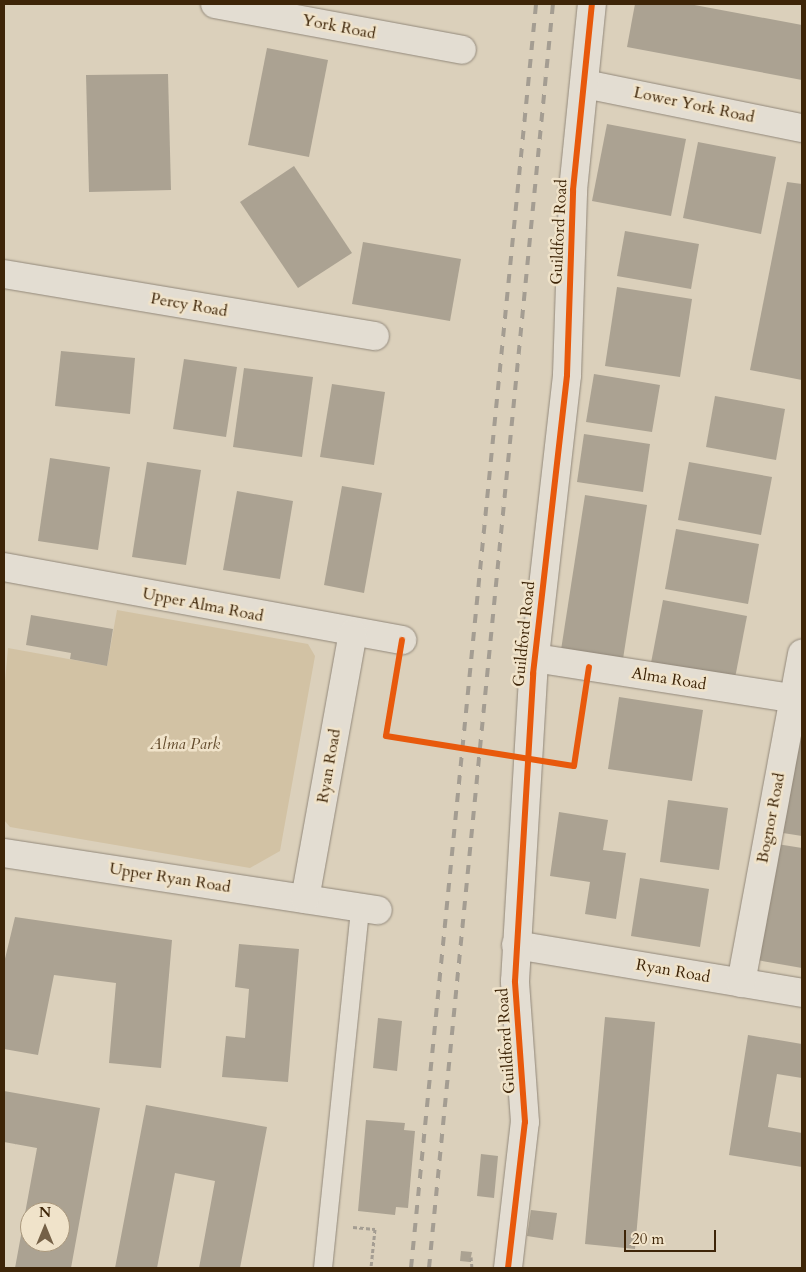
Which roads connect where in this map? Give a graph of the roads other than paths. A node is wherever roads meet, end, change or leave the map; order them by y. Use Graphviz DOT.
graph roads {
  1 [pos="215,4"];
  2 [pos="592,4"];
  3 [pos="462,50"];
  4 [pos="585,84"];
  5 [pos="802,128"];
  6 [pos="4,274"];
  7 [pos="375,336"];
  8 [pos="4,568"];
  9 [pos="353,633"];
  10 [pos="402,640"];
  11 [pos="802,654"];
  12 [pos="535,658"];
  13 [pos="798,700"];
  14 [pos="4,853"];
  15 [pos="305,899"];
  16 [pos="358,907"];
  17 [pos="516,945"];
  18 [pos="740,983"];
  19 [pos="802,993"];
  20 [pos="323,1268"];
  21 [pos="508,1268"];
  1 -- 3 [label="street, York Road"];
  2 -- 4 [label="street, Guildford Road"];
  4 -- 5 [label="street, Lower York Road"];
  4 -- 12 [label="street, Guildford Road"];
  6 -- 7 [label="street, Percy Road"];
  8 -- 9 [label="street, Upper Alma Road"];
  9 -- 10 [label="street, Upper Alma Road"];
  9 -- 15 [label="street, Ryan Road"];
  11 -- 13 [label="street, Bognor Road"];
  12 -- 13 [label="street, Alma Road"];
  12 -- 17 [label="street, Guildford Road"];
  13 -- 18 [label="street, Bognor Road"];
  14 -- 15 [label="street, Upper Ryan Road"];
  15 -- 16 [label="street, Upper Ryan Road"];
  16 -- 20 [label="lane"];
  17 -- 18 [label="street, Ryan Road"];
  17 -- 21 [label="street, Guildford Road"];
  18 -- 19 [label="street, Ryan Road"];
}
